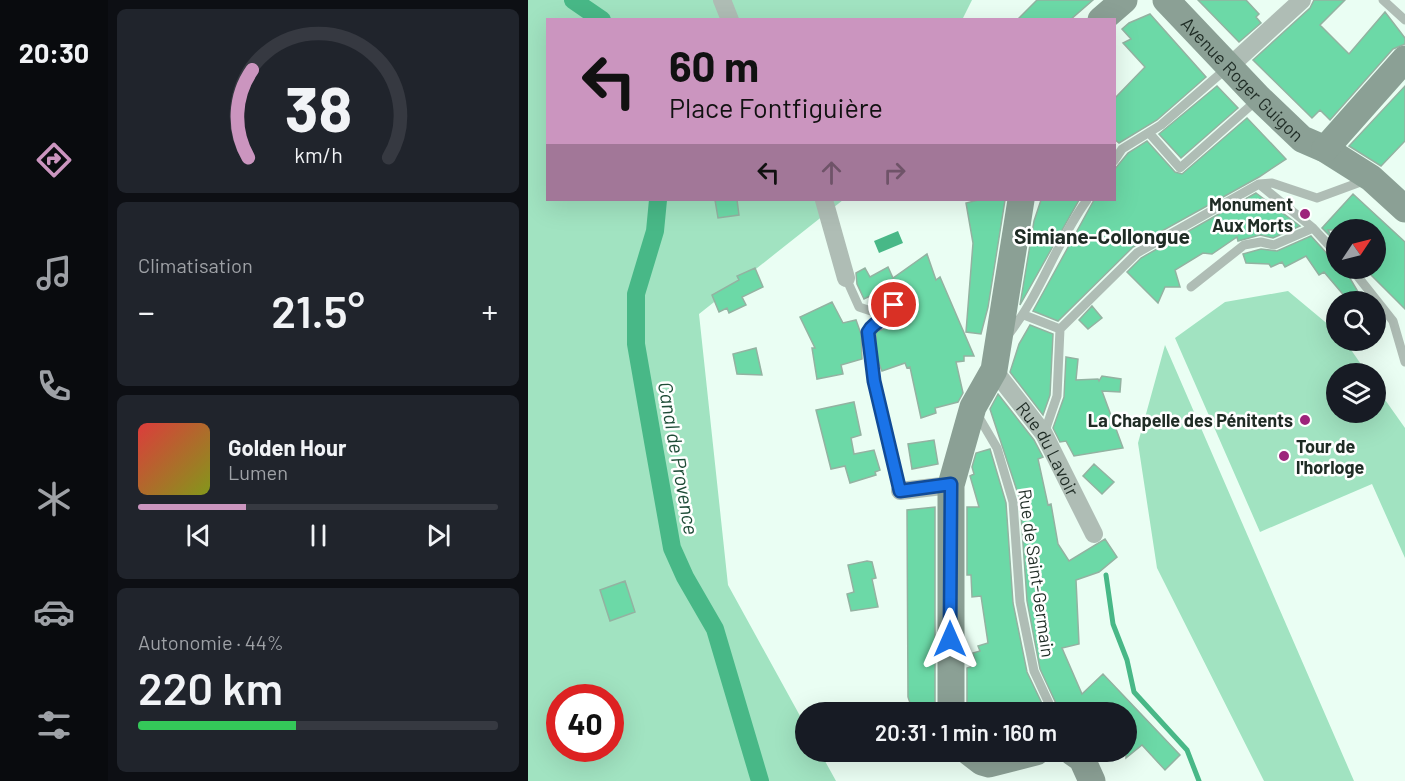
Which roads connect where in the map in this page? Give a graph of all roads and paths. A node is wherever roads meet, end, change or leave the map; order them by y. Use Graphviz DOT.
graph roads {
  1 [pos="722,0"];
  2 [pos="1124,0"];
  3 [pos="1166,0"];
  4 [pos="1302,0"];
  5 [pos="1383,0"];
  6 [pos="729,18"];
  7 [pos="1103,18"];
  8 [pos="1405,21"];
  9 [pos="1405,59"];
  10 [pos="1230,66"];
  11 [pos="1259,98"];
  12 [pos="1150,134"];
  13 [pos="1325,149"];
  14 [pos="1116,158"];
  15 [pos="1371,178"];
  16 [pos="1259,184"];
  17 [pos="824,201"];
  18 [pos="1021,201"];
  19 [pos="1086,201"];
  20 [pos="1405,208"];
  21 [pos="1314,228"];
  22 [pos="1326,242"];
  23 [pos="846,278"];
  24 [pos="1360,279"];
  25 [pos="1191,287"];
  26 [pos="1024,315"];
  27 [pos="1060,329"];
  28 [pos="995,359"];
  29 [pos="1405,362"];
  30 [pos="973,407"];
  31 [pos="1044,434"];
  32 [pos="951,484"];
  33 [pos="900,491"];
  34 [pos="1094,534"];
  35 [pos="951,702"];
  36 [pos="1048,702"];
  37 [pos="1083,762"];
  38 [pos="1092,781"];
  1 -- 6 [label="street"];
  2 -- 7 [label="street"];
  3 -- 10 [label="street, Avenue Roger Guigon"];
  4 -- 10 [label="street"];
  5 -- 8 [label="lane"];
  9 -- 13 [label="street"];
  10 -- 11 [label="street, Avenue Roger Guigon"];
  10 -- 12 [label="lane"];
  11 -- 12 [label="lane"];
  11 -- 13 [label="street, Avenue Roger Guigon"];
  12 -- 14 [label="lane"];
  13 -- 15 [label="street, Avenue Roger Guigon"];
  15 -- 16 [label="lane"];
  15 -- 20 [label="street, Avenue Roger Guigon"];
  16 -- 21 [label="lane"];
  16 -- 27 [label="lane"];
  17 -- 23 [label="street"];
  18 -- 28 [label="street"];
  19 -- 26 [label="lane"];
  21 -- 22 [label="lane"];
  21 -- 25 [label="lane"];
  23 -- 33 [label="lane"];
  24 -- 29 [label="lane"];
  26 -- 27 [label="lane"];
  26 -- 28 [label="lane"];
  27 -- 31 [label="lane"];
  28 -- 30 [label="street"];
  28 -- 31 [label="street, Rue du Lavoir"];
  30 -- 32 [label="street"];
  30 -- 36 [label="lane, Rue de Saint-Germain"];
  31 -- 34 [label="street, Rue du Lavoir"];
  32 -- 33 [label="street"];
  32 -- 35 [label="street"];
  37 -- 38 [label="street"];
}
